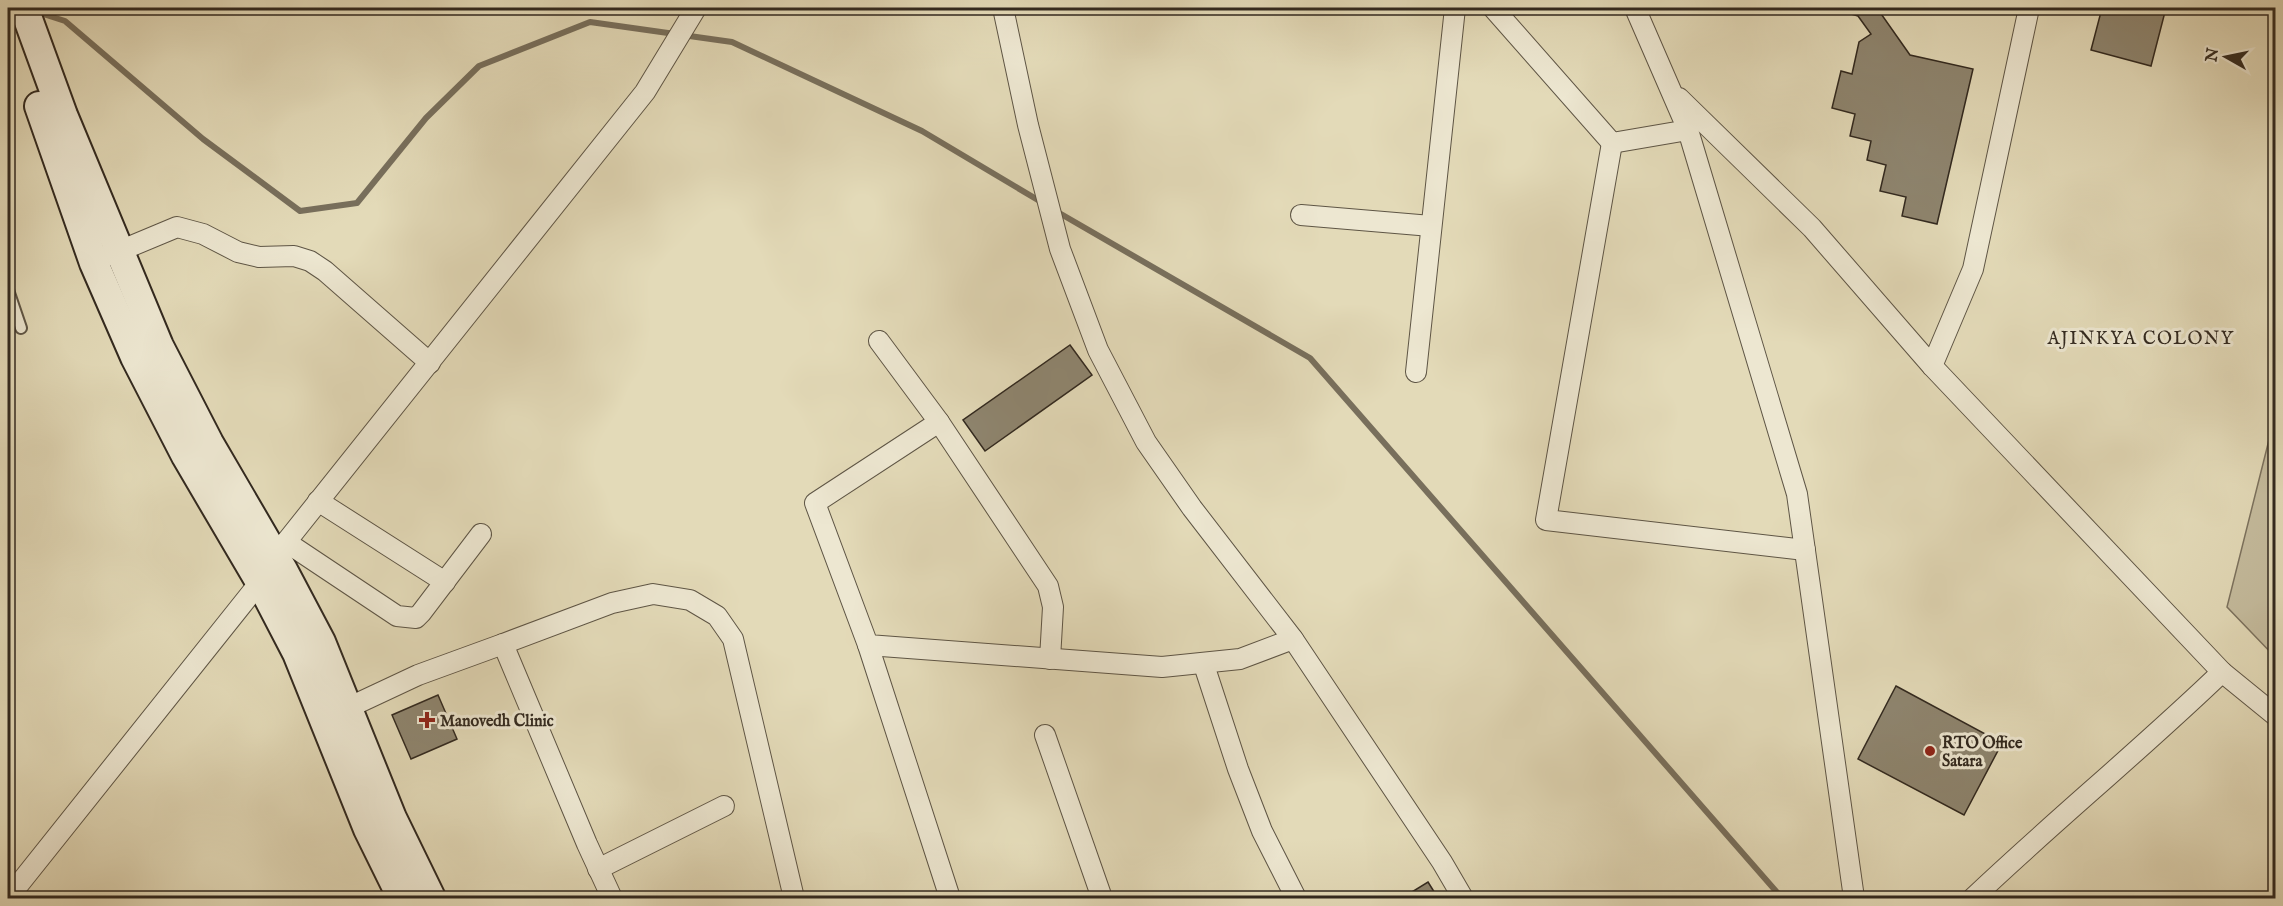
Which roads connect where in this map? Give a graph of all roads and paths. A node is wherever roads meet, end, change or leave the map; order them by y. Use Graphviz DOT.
graph roads {
  1 [pos="24,8"];
  2 [pos="696,8"];
  3 [pos="1003,8"];
  4 [pos="1455,8"];
  5 [pos="1493,8"];
  6 [pos="1635,8"];
  7 [pos="2029,8"];
  8 [pos="8,21"];
  9 [pos="1671,90"];
  10 [pos="1688,130"];
  11 [pos="1612,143"];
  12 [pos="1301,215"];
  13 [pos="1431,226"];
  14 [pos="119,251"];
  15 [pos="94,263"];
  16 [pos="8,290"];
  17 [pos="21,328"];
  18 [pos="879,341"];
  19 [pos="430,363"];
  20 [pos="1932,366"];
  21 [pos="1416,372"];
  22 [pos="939,422"];
  23 [pos="318,501"];
  24 [pos="481,534"];
  25 [pos="281,550"];
  26 [pos="1805,550"];
  27 [pos="260,582"];
  28 [pos="445,582"];
  29 [pos="1293,639"];
  30 [pos="503,644"];
  31 [pos="868,645"];
  32 [pos="1050,659"];
  33 [pos="1204,665"];
  34 [pos="2222,672"];
  35 [pos="335,714"];
  36 [pos="2276,716"];
  37 [pos="1045,735"];
  38 [pos="724,806"];
  39 [pos="598,869"];
  40 [pos="8,898"];
  41 [pos="402,898"];
  42 [pos="431,898"];
  43 [pos="612,898"];
  44 [pos="794,898"];
  45 [pos="950,898"];
  46 [pos="1102,898"];
  47 [pos="1296,898"];
  48 [pos="1463,898"];
  49 [pos="1854,898"];
  50 [pos="1973,898"];
  1 -- 14 [label="street"];
  2 -- 19 [label="street"];
  3 -- 29 [label="street"];
  4 -- 13 [label="street"];
  5 -- 11 [label="street"];
  6 -- 9 [label="street"];
  7 -- 20 [label="street"];
  8 -- 15 [label="street"];
  9 -- 10 [label="street"];
  9 -- 20 [label="street"];
  10 -- 11 [label="street"];
  10 -- 26 [label="street"];
  11 -- 26 [label="street"];
  12 -- 13 [label="street"];
  13 -- 21 [label="street"];
  14 -- 15 [label="street"];
  14 -- 19 [label="street"];
  14 -- 25 [label="street"];
  15 -- 27 [label="street"];
  16 -- 17 [label="lane"];
  18 -- 22 [label="street"];
  19 -- 23 [label="street"];
  20 -- 34 [label="street"];
  22 -- 31 [label="street"];
  22 -- 32 [label="street"];
  23 -- 25 [label="street"];
  23 -- 28 [label="street"];
  24 -- 28 [label="street"];
  25 -- 27 [label="street"];
  25 -- 28 [label="street"];
  25 -- 35 [label="street"];
  26 -- 49 [label="street"];
  27 -- 35 [label="street"];
  27 -- 40 [label="street"];
  29 -- 33 [label="street"];
  29 -- 48 [label="street"];
  30 -- 35 [label="street"];
  30 -- 39 [label="street"];
  30 -- 44 [label="street"];
  31 -- 32 [label="street"];
  31 -- 45 [label="street"];
  32 -- 33 [label="street"];
  33 -- 47 [label="street"];
  34 -- 36 [label="street"];
  34 -- 50 [label="street"];
  35 -- 41 [label="street"];
  35 -- 42 [label="street"];
  37 -- 46 [label="street"];
  38 -- 39 [label="street"];
  39 -- 43 [label="street"];
}
